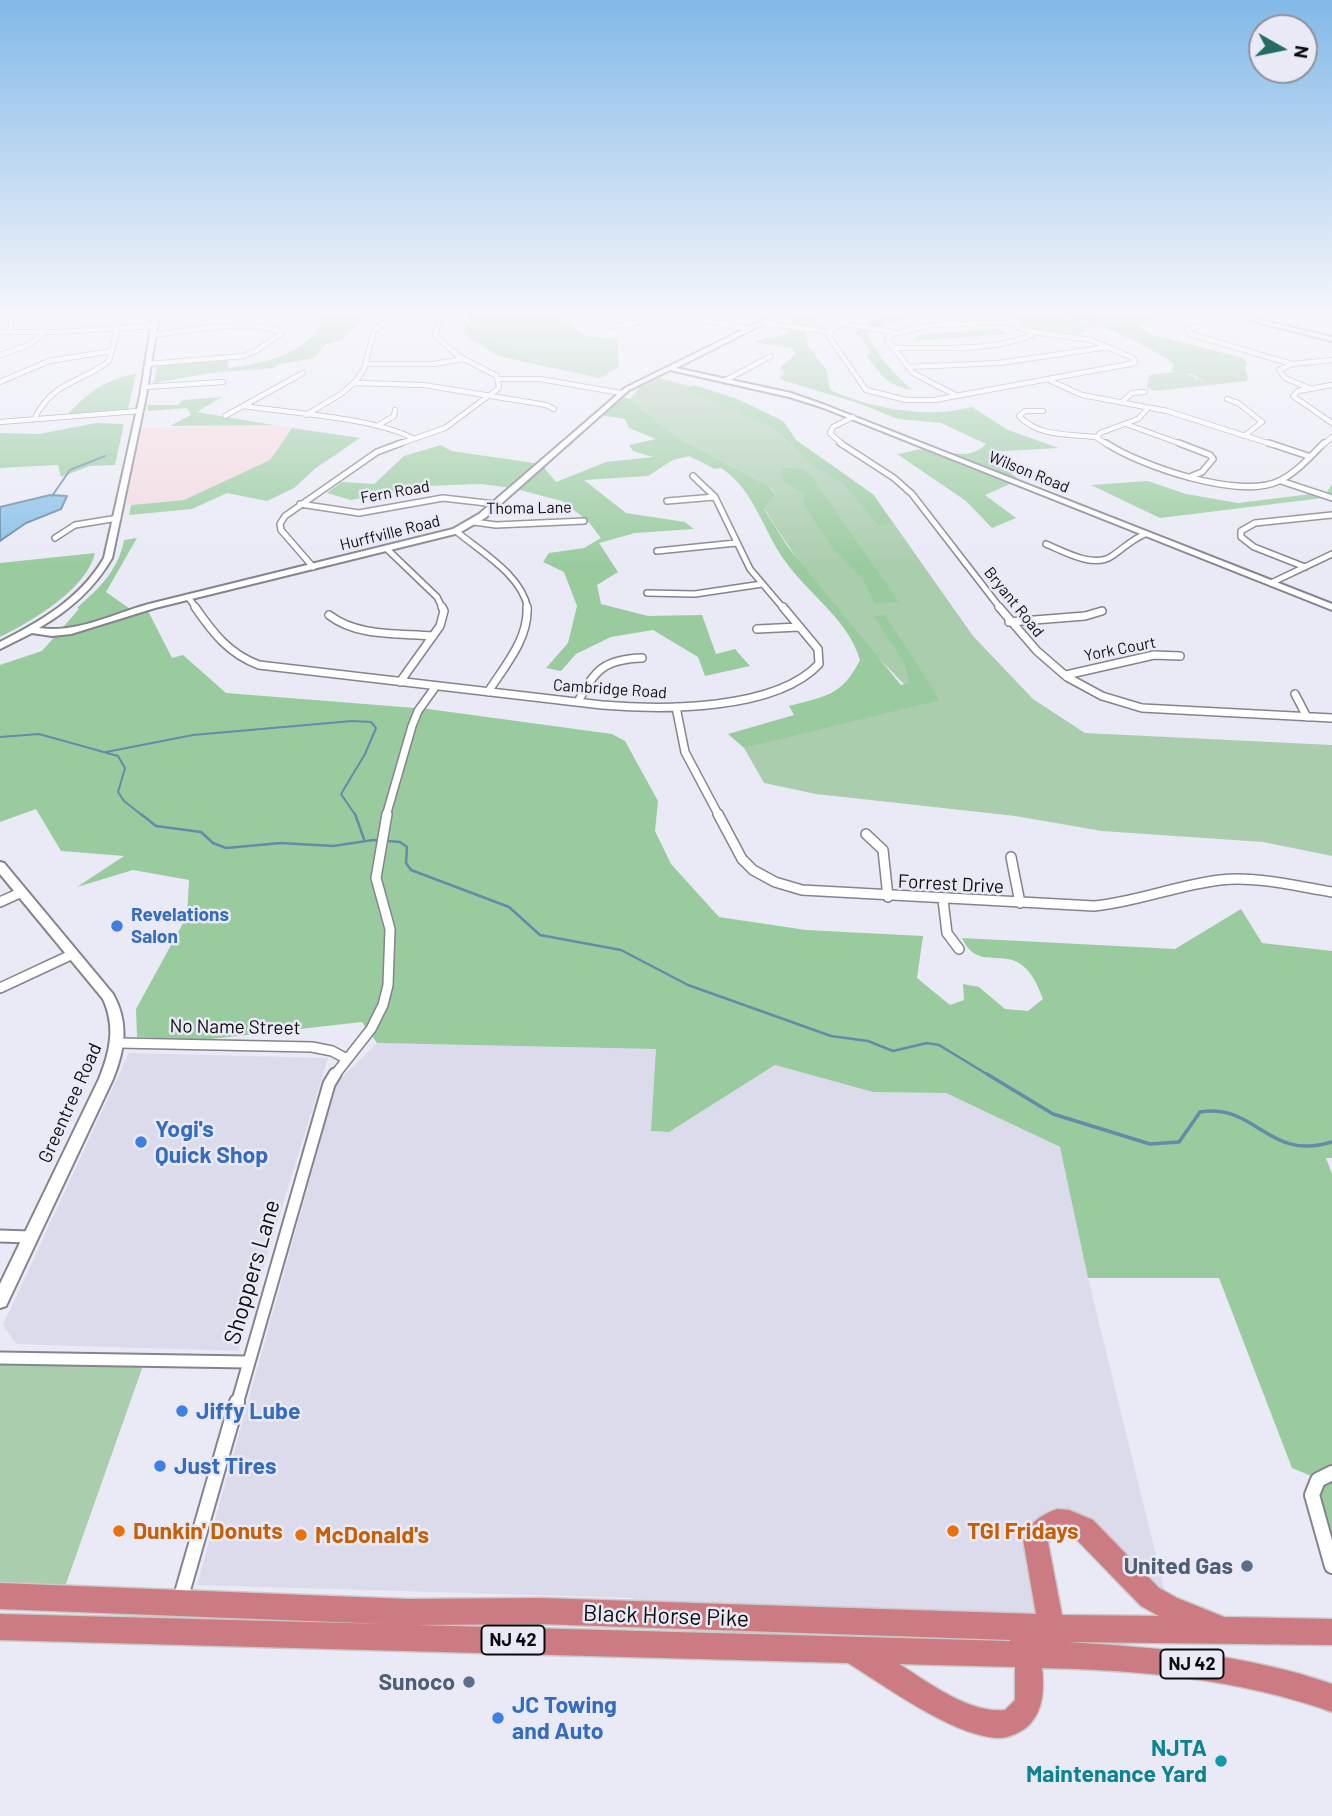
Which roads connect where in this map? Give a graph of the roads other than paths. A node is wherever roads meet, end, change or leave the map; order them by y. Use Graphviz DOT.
graph roads {
  1 [pos="45,399"];
  2 [pos="142,399"];
  3 [pos="257,399"];
  4 [pos="330,399"];
  5 [pos="488,399"];
  6 [pos="503,399"];
  7 [pos="614,399"];
  8 [pos="802,399"];
  9 [pos="893,399"];
  10 [pos="937,399"];
  11 [pos="1103,399"];
  12 [pos="1126,399"];
  13 [pos="1227,399"];
  14 [pos="1297,399"];
  15 [pos="1122,402"];
  16 [pos="244,406"];
  17 [pos="1148,408"];
  18 [pos="554,409"];
  19 [pos="395,410"];
  20 [pos="139,411"];
  21 [pos="1043,411"];
  22 [pos="306,415"];
  23 [pos="225,416"];
  24 [pos="853,417"];
  25 [pos="34,419"];
  26 [pos="0,422"];
  27 [pos="1126,424"];
  28 [pos="1332,424"];
  29 [pos="377,426"];
  30 [pos="1244,436"];
  31 [pos="1096,437"];
  32 [pos="1332,437"];
  33 [pos="412,438"];
  34 [pos="1308,456"];
  35 [pos="693,476"];
  36 [pos="1192,476"];
  37 [pos="1281,481"];
  38 [pos="715,497"];
  39 [pos="1332,498"];
  40 [pos="667,501"];
  41 [pos="495,504"];
  42 [pos="300,505"];
  43 [pos="1332,515"];
  44 [pos="118,518"];
  45 [pos="584,521"];
  46 [pos="474,522"];
  47 [pos="456,531"];
  48 [pos="1145,534"];
  49 [pos="55,538"];
  50 [pos="736,543"];
  51 [pos="1046,544"];
  52 [pos="387,549"];
  53 [pos="657,551"];
  54 [pos="1332,554"];
  55 [pos="313,566"];
  56 [pos="1305,567"];
  57 [pos="1271,583"];
  58 [pos="762,584"];
  59 [pos="647,593"];
  60 [pos="188,597"];
  61 [pos="1332,607"];
  62 [pos="1102,611"];
  63 [pos="329,615"];
  64 [pos="1009,622"];
  65 [pos="799,626"];
  66 [pos="757,629"];
  67 [pos="31,630"];
  68 [pos="433,636"];
  69 [pos="0,646"];
  70 [pos="1180,656"];
  71 [pos="642,658"];
  72 [pos="1066,675"];
  73 [pos="400,682"];
  74 [pos="436,686"];
  75 [pos="488,692"];
  76 [pos="1295,694"];
  77 [pos="578,702"];
  78 [pos="676,707"];
  79 [pos="1307,717"];
  80 [pos="1332,718"];
  81 [pos="866,834"];
  82 [pos="1011,857"];
  83 [pos="0,866"];
  84 [pos="22,892"];
  85 [pos="1332,892"];
  86 [pos="888,897"];
  87 [pos="943,900"];
  88 [pos="0,901"];
  89 [pos="1020,903"];
  90 [pos="959,949"];
  91 [pos="73,954"];
  92 [pos="0,988"];
  93 [pos="119,1043"];
  94 [pos="347,1059"];
  95 [pos="0,1236"];
  96 [pos="29,1237"];
  97 [pos="0,1301"];
  98 [pos="3,1357"];
  99 [pos="248,1362"];
  100 [pos="1332,1473"];
  101 [pos="1332,1566"];
  102 [pos="0,1596"];
  103 [pos="180,1602"];
  104 [pos="0,1627"];
  105 [pos="1020,1627"];
  106 [pos="1052,1628"];
  107 [pos="1225,1630"];
  108 [pos="1332,1632"];
  109 [pos="853,1651"];
  110 [pos="1025,1654"];
  111 [pos="1057,1655"];
  112 [pos="1329,1697"];
  1 -- 25 [label="street"];
  2 -- 20 [label="street"];
  3 -- 16 [label="street"];
  4 -- 22 [label="street"];
  5 -- 33 [label="street"];
  6 -- 18 [label="street"];
  7 -- 41 [label="street, Hurffville Road"];
  8 -- 24 [label="street, Wilson Road"];
  9 -- 10 [label="street"];
  11 -- 15 [label="street"];
  12 -- 15 [label="street"];
  13 -- 30 [label="street"];
  14 -- 28 [label="street"];
  15 -- 17 [label="street"];
  16 -- 22 [label="street"];
  16 -- 23 [label="street"];
  17 -- 27 [label="street"];
  17 -- 30 [label="street"];
  19 -- 29 [label="street"];
  20 -- 25 [label="street"];
  20 -- 44 [label="street"];
  21 -- 31 [label="street"];
  22 -- 29 [label="street"];
  24 -- 48 [label="street, Wilson Road"];
  24 -- 64 [label="street, Bryant Road"];
  25 -- 26 [label="street"];
  27 -- 31 [label="street"];
  27 -- 36 [label="street"];
  29 -- 33 [label="street"];
  30 -- 34 [label="street"];
  31 -- 36 [label="street"];
  32 -- 34 [label="street"];
  33 -- 42 [label="street"];
  34 -- 37 [label="street"];
  35 -- 38 [label="street, Cambridge Road"];
  36 -- 37 [label="street"];
  37 -- 39 [label="street"];
  38 -- 40 [label="street"];
  38 -- 50 [label="street, Cambridge Road"];
  41 -- 42 [label="street, Fern Road"];
  41 -- 46 [label="street, Hurffville Road"];
  42 -- 55 [label="street"];
  43 -- 56 [label="street"];
  44 -- 49 [label="street"];
  44 -- 67 [label="street"];
  45 -- 46 [label="street, Thoma Lane"];
  46 -- 47 [label="street, Hurffville Road"];
  47 -- 52 [label="street, Hurffville Road"];
  47 -- 75 [label="street"];
  48 -- 51 [label="street"];
  48 -- 57 [label="street, Wilson Road"];
  50 -- 53 [label="street"];
  50 -- 58 [label="street, Cambridge Road"];
  52 -- 55 [label="street, Hurffville Road"];
  52 -- 68 [label="street"];
  54 -- 56 [label="street"];
  55 -- 60 [label="street, Hurffville Road"];
  56 -- 57 [label="street"];
  57 -- 61 [label="street, Wilson Road"];
  58 -- 59 [label="street"];
  58 -- 65 [label="street, Cambridge Road"];
  60 -- 67 [label="street, Hurffville Road"];
  60 -- 73 [label="street, Cambridge Road"];
  62 -- 64 [label="street"];
  63 -- 68 [label="street"];
  64 -- 72 [label="street, Bryant Road"];
  65 -- 66 [label="street"];
  65 -- 78 [label="street, Cambridge Road"];
  67 -- 69 [label="street"];
  68 -- 73 [label="street"];
  70 -- 72 [label="street, York Court"];
  71 -- 77 [label="street"];
  72 -- 79 [label="street, Bryant Road"];
  73 -- 74 [label="street, Cambridge Road"];
  74 -- 75 [label="street, Cambridge Road"];
  74 -- 94 [label="street, Shoppers Lane"];
  75 -- 77 [label="street, Cambridge Road"];
  76 -- 79 [label="street"];
  77 -- 78 [label="street, Cambridge Road"];
  78 -- 86 [label="street, Forrest Drive"];
  79 -- 80 [label="street, Bryant Road"];
  81 -- 86 [label="street"];
  82 -- 89 [label="street"];
  83 -- 84 [label="street, Greentree Road"];
  84 -- 88 [label="street"];
  84 -- 91 [label="street, Greentree Road"];
  85 -- 89 [label="street, Forrest Drive"];
  86 -- 87 [label="street, Forrest Drive"];
  87 -- 89 [label="street, Forrest Drive"];
  87 -- 90 [label="street"];
  91 -- 92 [label="street"];
  91 -- 93 [label="street, Greentree Road"];
  93 -- 94 [label="street, No Name Street"];
  93 -- 96 [label="street, Greentree Road"];
  94 -- 99 [label="street, Shoppers Lane"];
  95 -- 96 [label="street"];
  96 -- 97 [label="street, Greentree Road"];
  98 -- 99 [label="street"];
  99 -- 103 [label="street, Shoppers Lane"];
  100 -- 101 [label="street"];
  102 -- 103 [label="highway, Black Horse Pike / NJ 42"];
  103 -- 105 [label="highway, Black Horse Pike / NJ 42"];
  104 -- 109 [label="highway, Black Horse Pike / NJ 42"];
  105 -- 106 [label="highway, Black Horse Pike / NJ 42"];
  105 -- 110 [label="highway"];
  106 -- 107 [label="highway, Black Horse Pike / NJ 42"];
  106 -- 107 [label="highway"];
  106 -- 111 [label="highway"];
  107 -- 108 [label="highway, Black Horse Pike / NJ 42"];
  109 -- 110 [label="highway, Black Horse Pike / NJ 42"];
  109 -- 110 [label="highway"];
  110 -- 111 [label="highway, Black Horse Pike / NJ 42"];
  111 -- 112 [label="highway, NJ 42"];
}
